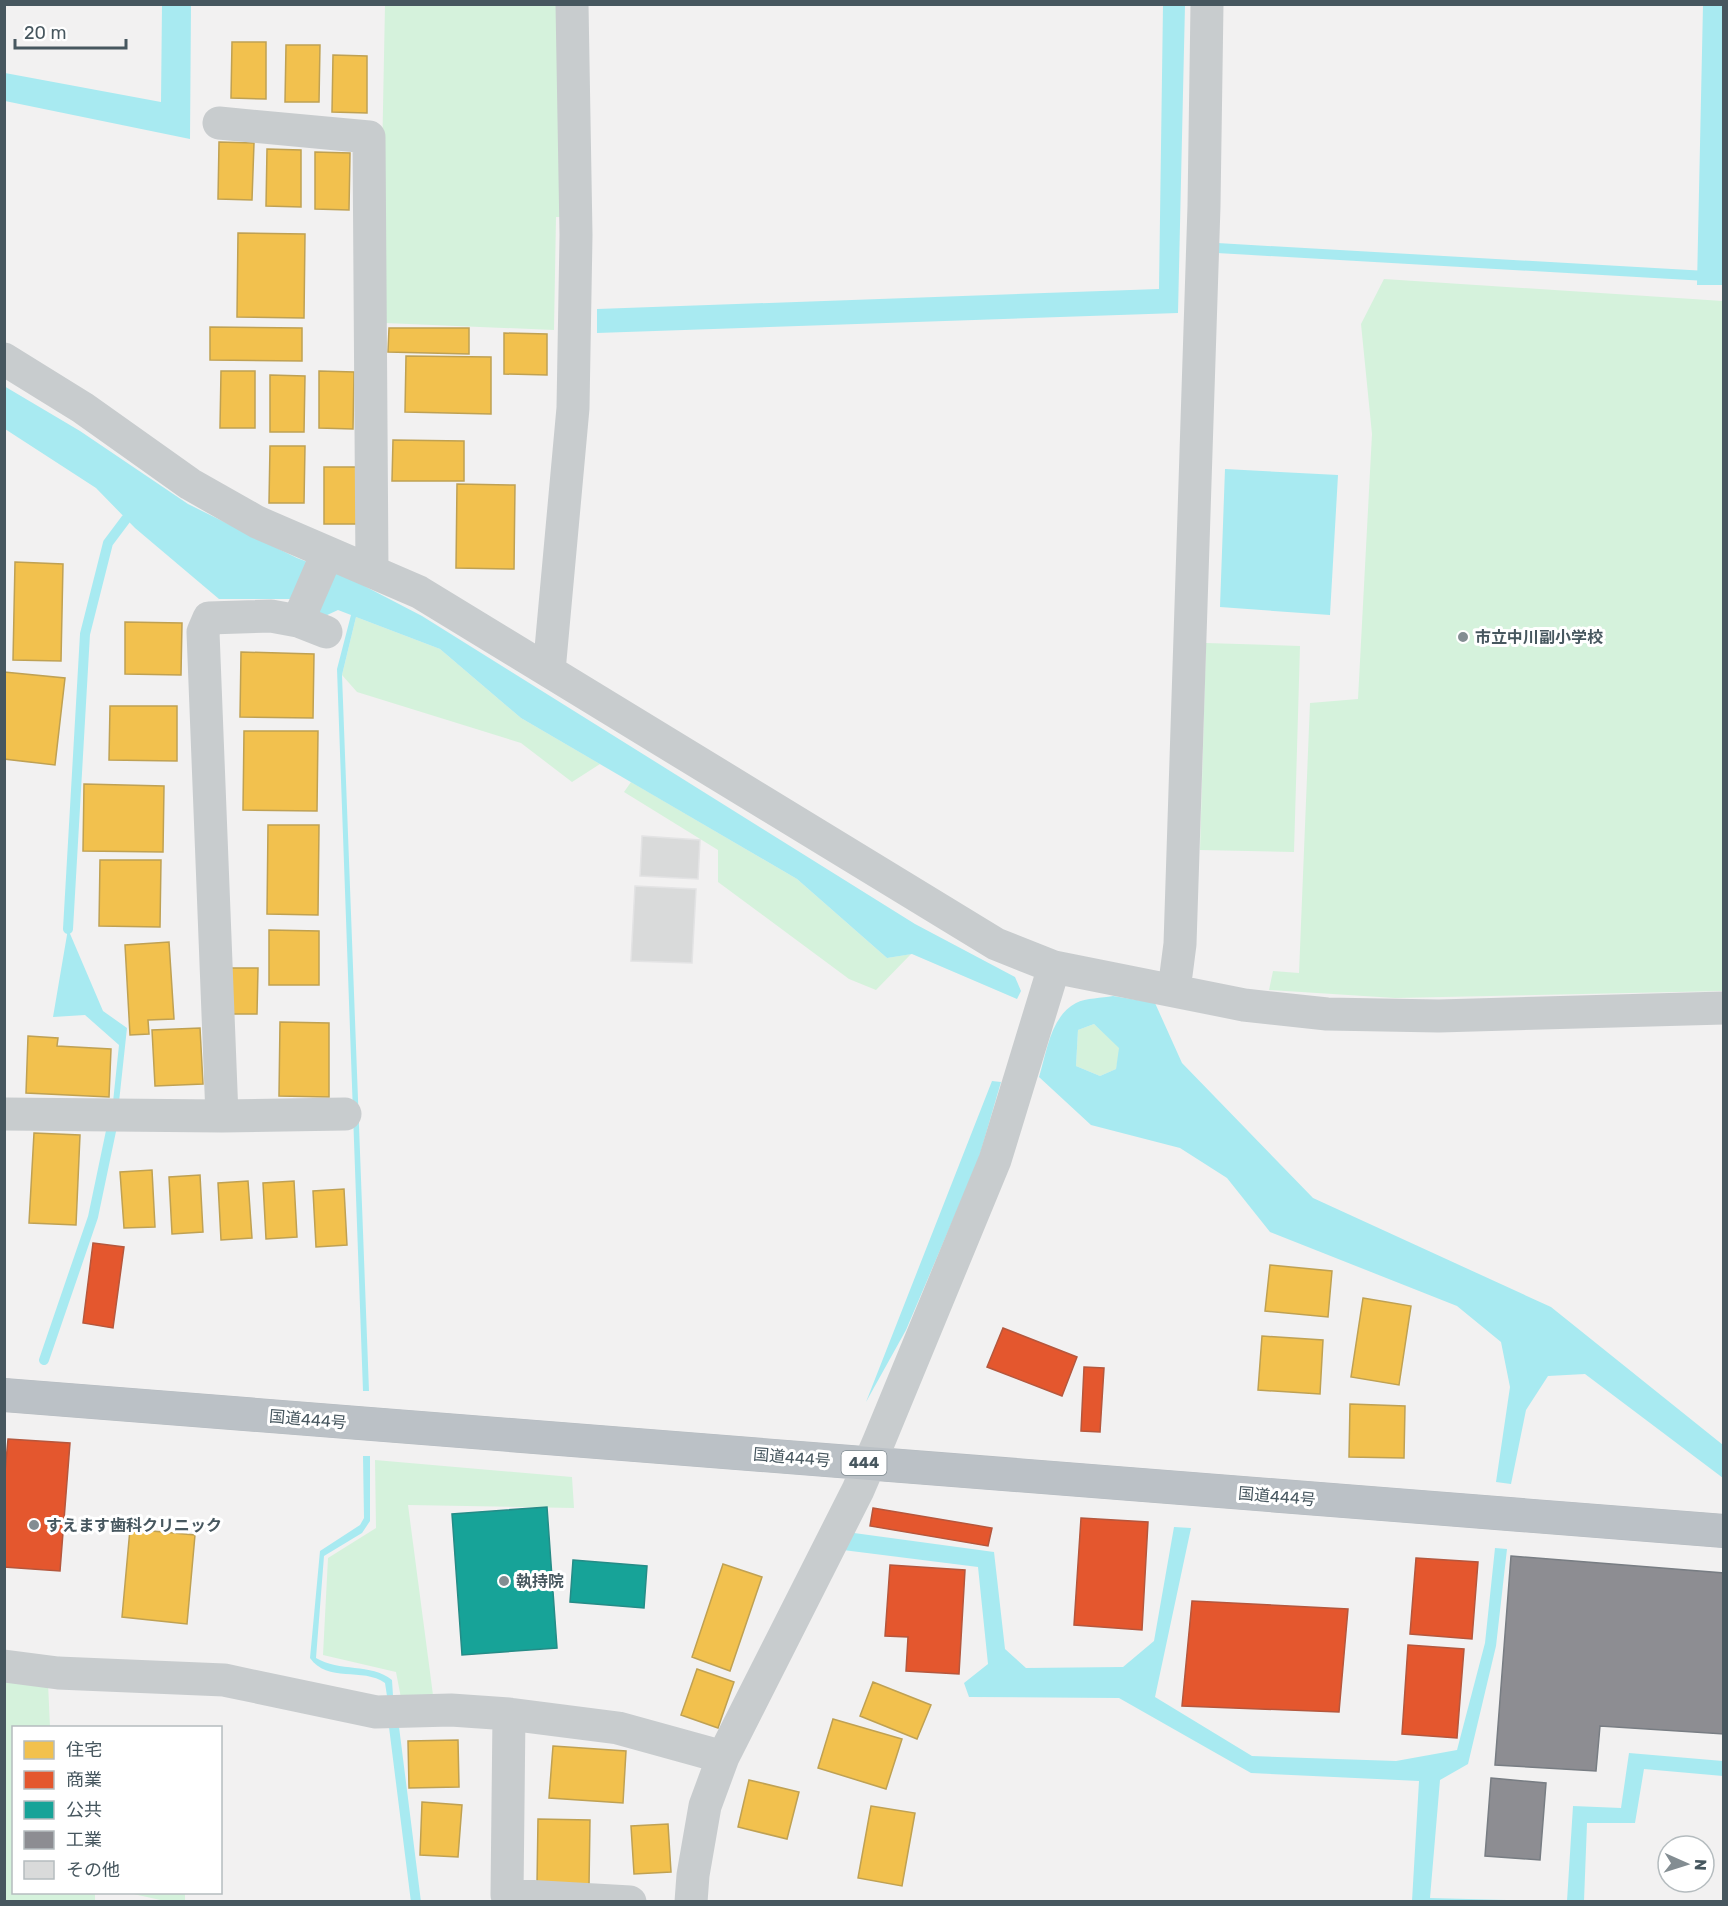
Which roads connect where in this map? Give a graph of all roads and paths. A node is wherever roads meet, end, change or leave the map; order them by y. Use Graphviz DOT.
graph roads {
  1 [pos="572,4"];
  2 [pos="1207,4"];
  3 [pos="219,123"];
  4 [pos="4,359"];
  5 [pos="327,554"];
  6 [pos="372,571"];
  7 [pos="549,670"];
  8 [pos="1054,967"];
  9 [pos="1174,990"];
  10 [pos="1724,1008"];
  11 [pos="4,1114"];
  12 [pos="345,1114"];
  13 [pos="222,1116"];
  14 [pos="4,1395"];
  15 [pos="870,1463"];
  16 [pos="1724,1531"];
  17 [pos="4,1666"];
  18 [pos="509,1714"];
  19 [pos="723,1757"];
  20 [pos="630,1902"];
  21 [pos="691,1902"];
  1 -- 7 [label="street"];
  2 -- 9 [label="street"];
  3 -- 6 [label="street"];
  4 -- 5 [label="street"];
  5 -- 6 [label="street"];
  5 -- 13 [label="street"];
  6 -- 7 [label="street"];
  7 -- 8 [label="street"];
  8 -- 9 [label="street"];
  8 -- 15 [label="street"];
  9 -- 10 [label="street"];
  11 -- 13 [label="street"];
  12 -- 13 [label="street"];
  14 -- 15 [label="highway, 国道444号 / 444"];
  15 -- 16 [label="highway, 国道444号 / 444"];
  15 -- 19 [label="street"];
  17 -- 18 [label="street"];
  18 -- 19 [label="street"];
  18 -- 20 [label="street"];
  19 -- 21 [label="street"];
}
